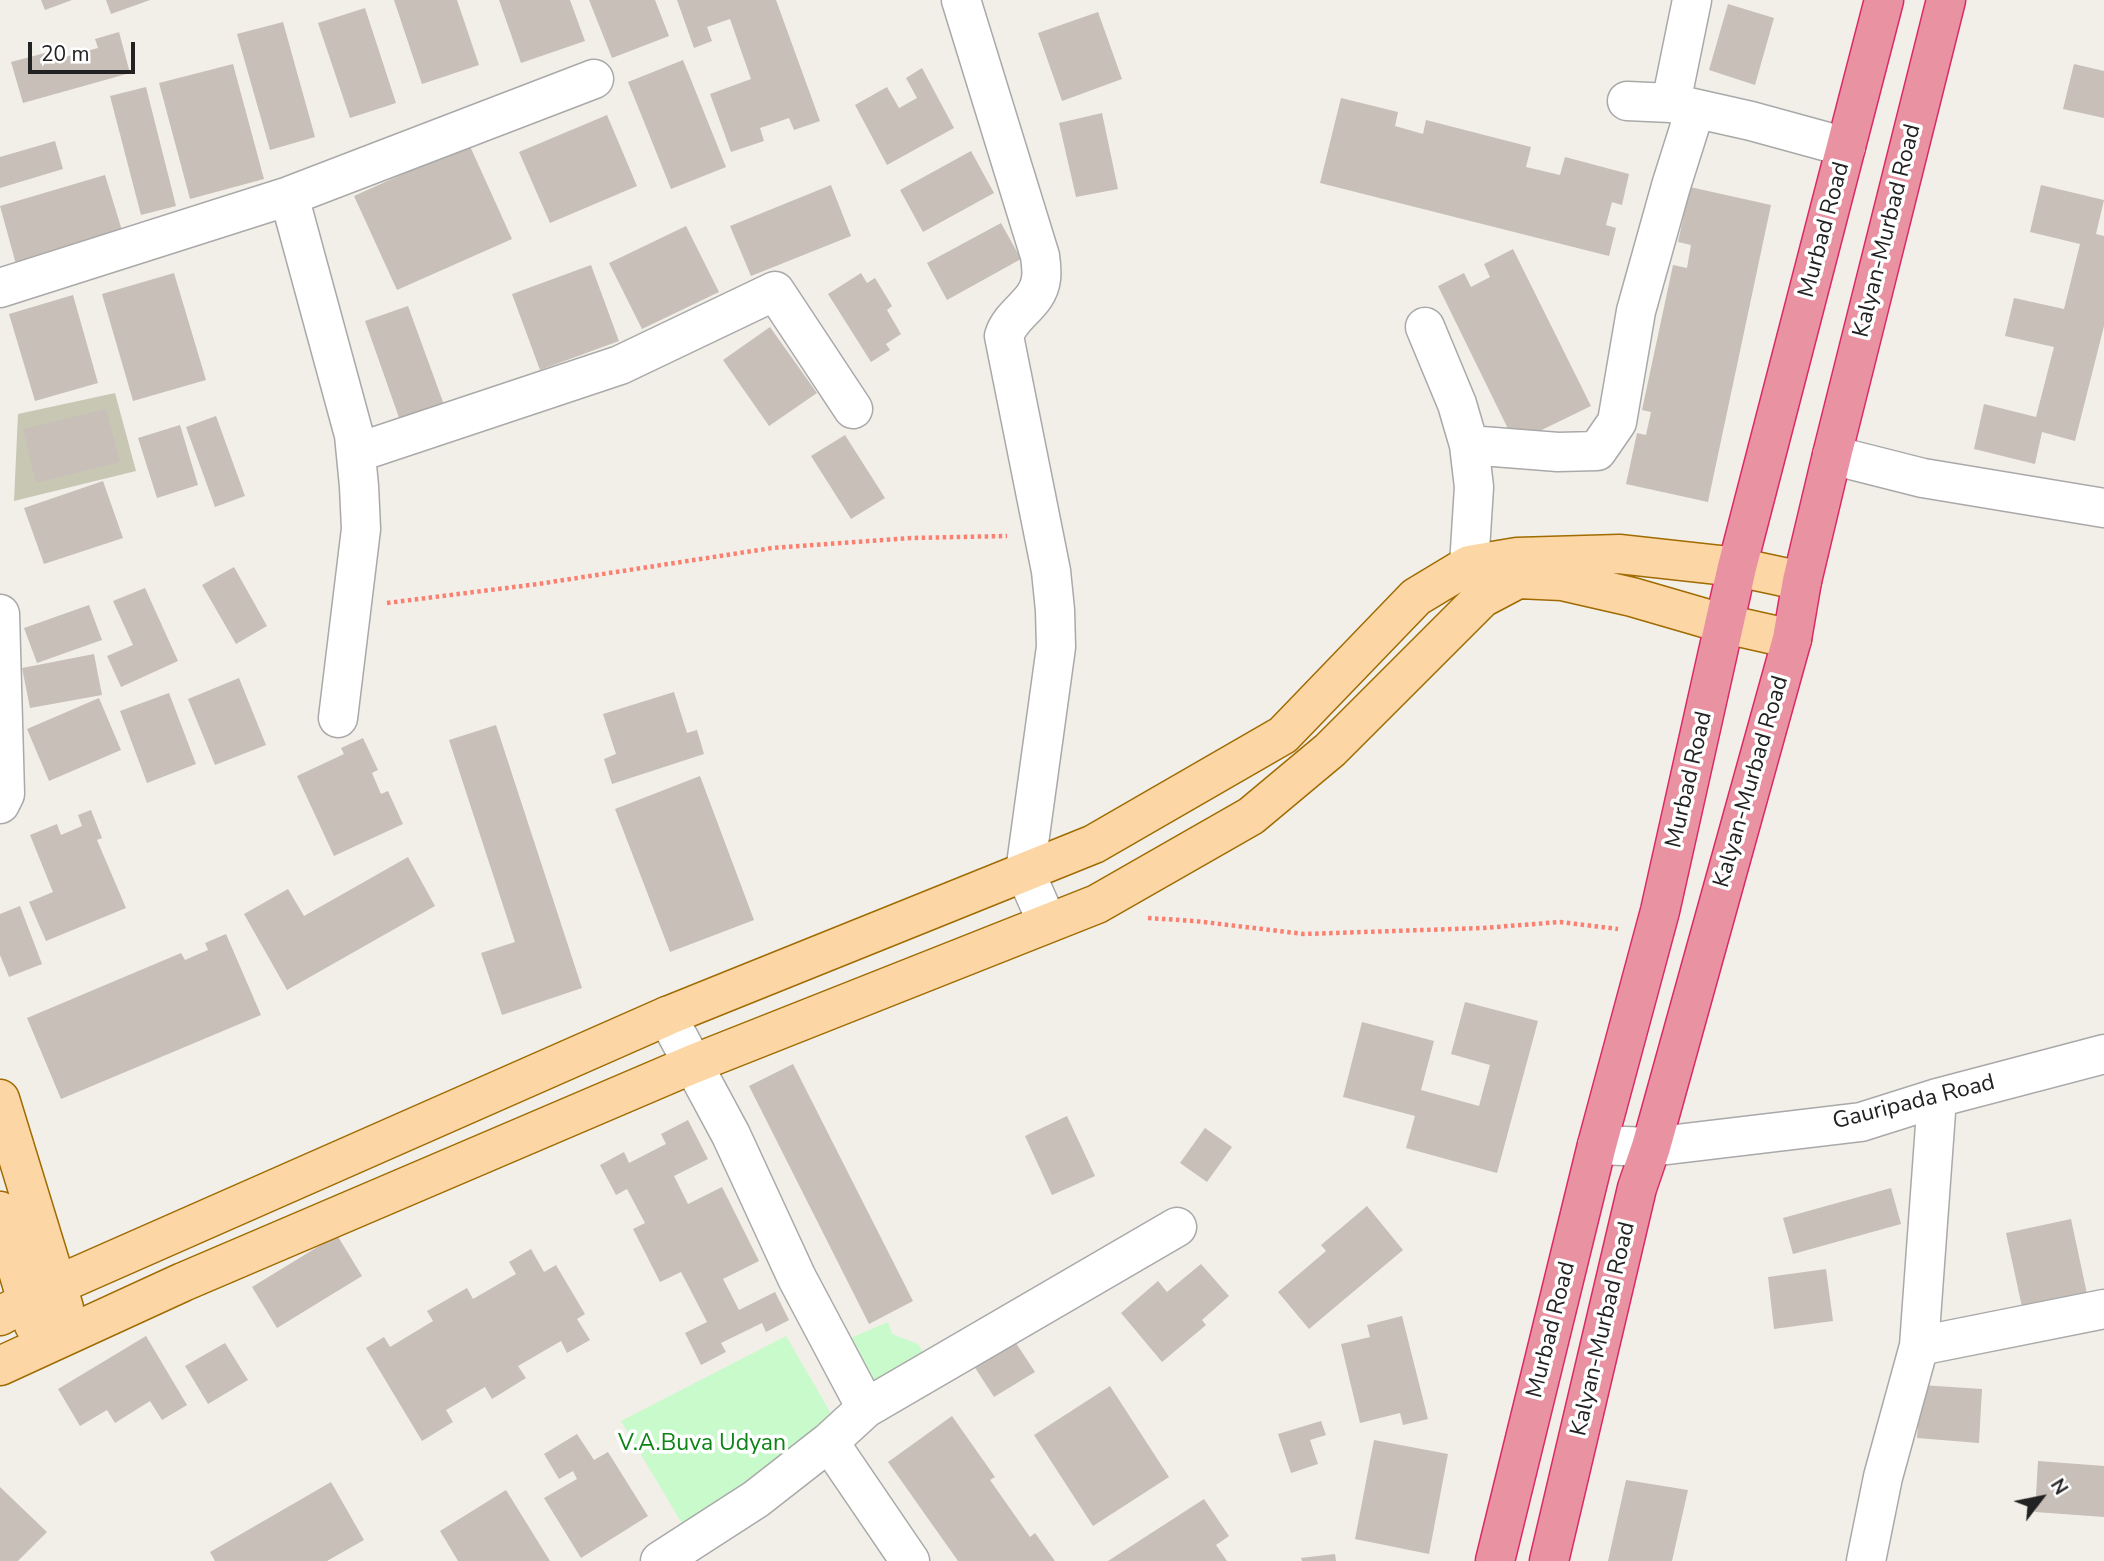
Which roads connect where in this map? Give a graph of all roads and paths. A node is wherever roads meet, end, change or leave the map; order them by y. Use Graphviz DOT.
graph roads {
  1 [pos="961,0"];
  2 [pos="1692,0"];
  3 [pos="1884,0"];
  4 [pos="1946,0"];
  5 [pos="594,79"];
  6 [pos="1627,101"];
  7 [pos="1683,106"];
  8 [pos="1846,148"];
  9 [pos="289,196"];
  10 [pos="0,288"];
  11 [pos="1425,327"];
  12 [pos="853,409"];
  13 [pos="1469,445"];
  14 [pos="356,453"];
  15 [pos="1832,454"];
  16 [pos="2104,508"];
  17 [pos="1044,536"];
  18 [pos="1469,565"];
  19 [pos="1737,568"];
  20 [pos="1802,582"];
  21 [pos="351,608"];
  22 [pos="0,614"];
  23 [pos="1725,624"];
  24 [pos="1792,639"];
  25 [pos="1340,676"];
  26 [pos="1374,707"];
  27 [pos="338,718"];
  28 [pos="0,804"];
  29 [pos="1025,872"];
  30 [pos="1097,904"];
  31 [pos="1047,922"];
  32 [pos="1653,933"];
  33 [pos="667,1016"];
  34 [pos="2104,1054"];
  35 [pos="693,1065"];
  36 [pos="489,1094"];
  37 [pos="1937,1098"];
  38 [pos="0,1099"];
  39 [pos="505,1145"];
  40 [pos="1597,1145"];
  41 [pos="1651,1147"];
  42 [pos="0,1211"];
  43 [pos="1177,1227"];
  44 [pos="28,1301"];
  45 [pos="2104,1309"];
  46 [pos="55,1340"];
  47 [pos="1919,1346"];
  48 [pos="0,1366"];
  49 [pos="866,1408"];
  50 [pos="828,1442"];
  51 [pos="660,1561"];
  52 [pos="910,1561"];
  53 [pos="1495,1561"];
  54 [pos="1549,1561"];
  55 [pos="1867,1561"];
  1 -- 17 [label="street"];
  2 -- 7 [label="street"];
  3 -- 8 [label="highway, Murbad Road"];
  4 -- 15 [label="highway, Kalyan-Murbad Road"];
  5 -- 9 [label="street"];
  6 -- 7 [label="street"];
  7 -- 8 [label="street"];
  7 -- 13 [label="street"];
  8 -- 19 [label="highway, Murbad Road"];
  9 -- 10 [label="street"];
  9 -- 14 [label="street"];
  11 -- 13 [label="street"];
  12 -- 14 [label="street"];
  13 -- 18 [label="street"];
  14 -- 21 [label="street"];
  15 -- 16 [label="street"];
  15 -- 20 [label="highway, Kalyan-Murbad Road"];
  17 -- 21 [label="path"];
  17 -- 29 [label="street"];
  18 -- 19 [label="main road"];
  18 -- 25 [label="main road"];
  19 -- 20 [label="main road"];
  19 -- 23 [label="highway, Murbad Road"];
  20 -- 24 [label="highway, Kalyan-Murbad Road"];
  21 -- 27 [label="street"];
  22 -- 28 [label="street"];
  23 -- 24 [label="main road"];
  23 -- 26 [label="main road"];
  23 -- 32 [label="highway, Murbad Road"];
  24 -- 41 [label="highway, Kalyan-Murbad Road"];
  25 -- 26 [label="main road"];
  25 -- 29 [label="main road"];
  26 -- 30 [label="main road"];
  29 -- 31 [label="street"];
  29 -- 33 [label="main road"];
  30 -- 31 [label="main road"];
  30 -- 32 [label="path"];
  31 -- 35 [label="main road"];
  32 -- 40 [label="highway, Murbad Road"];
  33 -- 35 [label="street"];
  33 -- 36 [label="main road"];
  34 -- 37 [label="street, Gauripada Road"];
  35 -- 39 [label="main road"];
  35 -- 49 [label="street"];
  36 -- 39 [label="main road"];
  36 -- 44 [label="main road"];
  37 -- 41 [label="street, Gauripada Road"];
  37 -- 47 [label="street"];
  38 -- 44 [label="main road"];
  39 -- 46 [label="main road"];
  40 -- 41 [label="street, Gauripada Road"];
  40 -- 53 [label="highway, Murbad Road"];
  41 -- 54 [label="highway, Kalyan-Murbad Road"];
  42 -- 44 [label="main road"];
  43 -- 49 [label="street"];
  44 -- 46 [label="main road"];
  45 -- 47 [label="street"];
  46 -- 48 [label="main road"];
  47 -- 55 [label="street"];
  49 -- 50 [label="street"];
  50 -- 51 [label="street"];
  50 -- 52 [label="street"];
}
